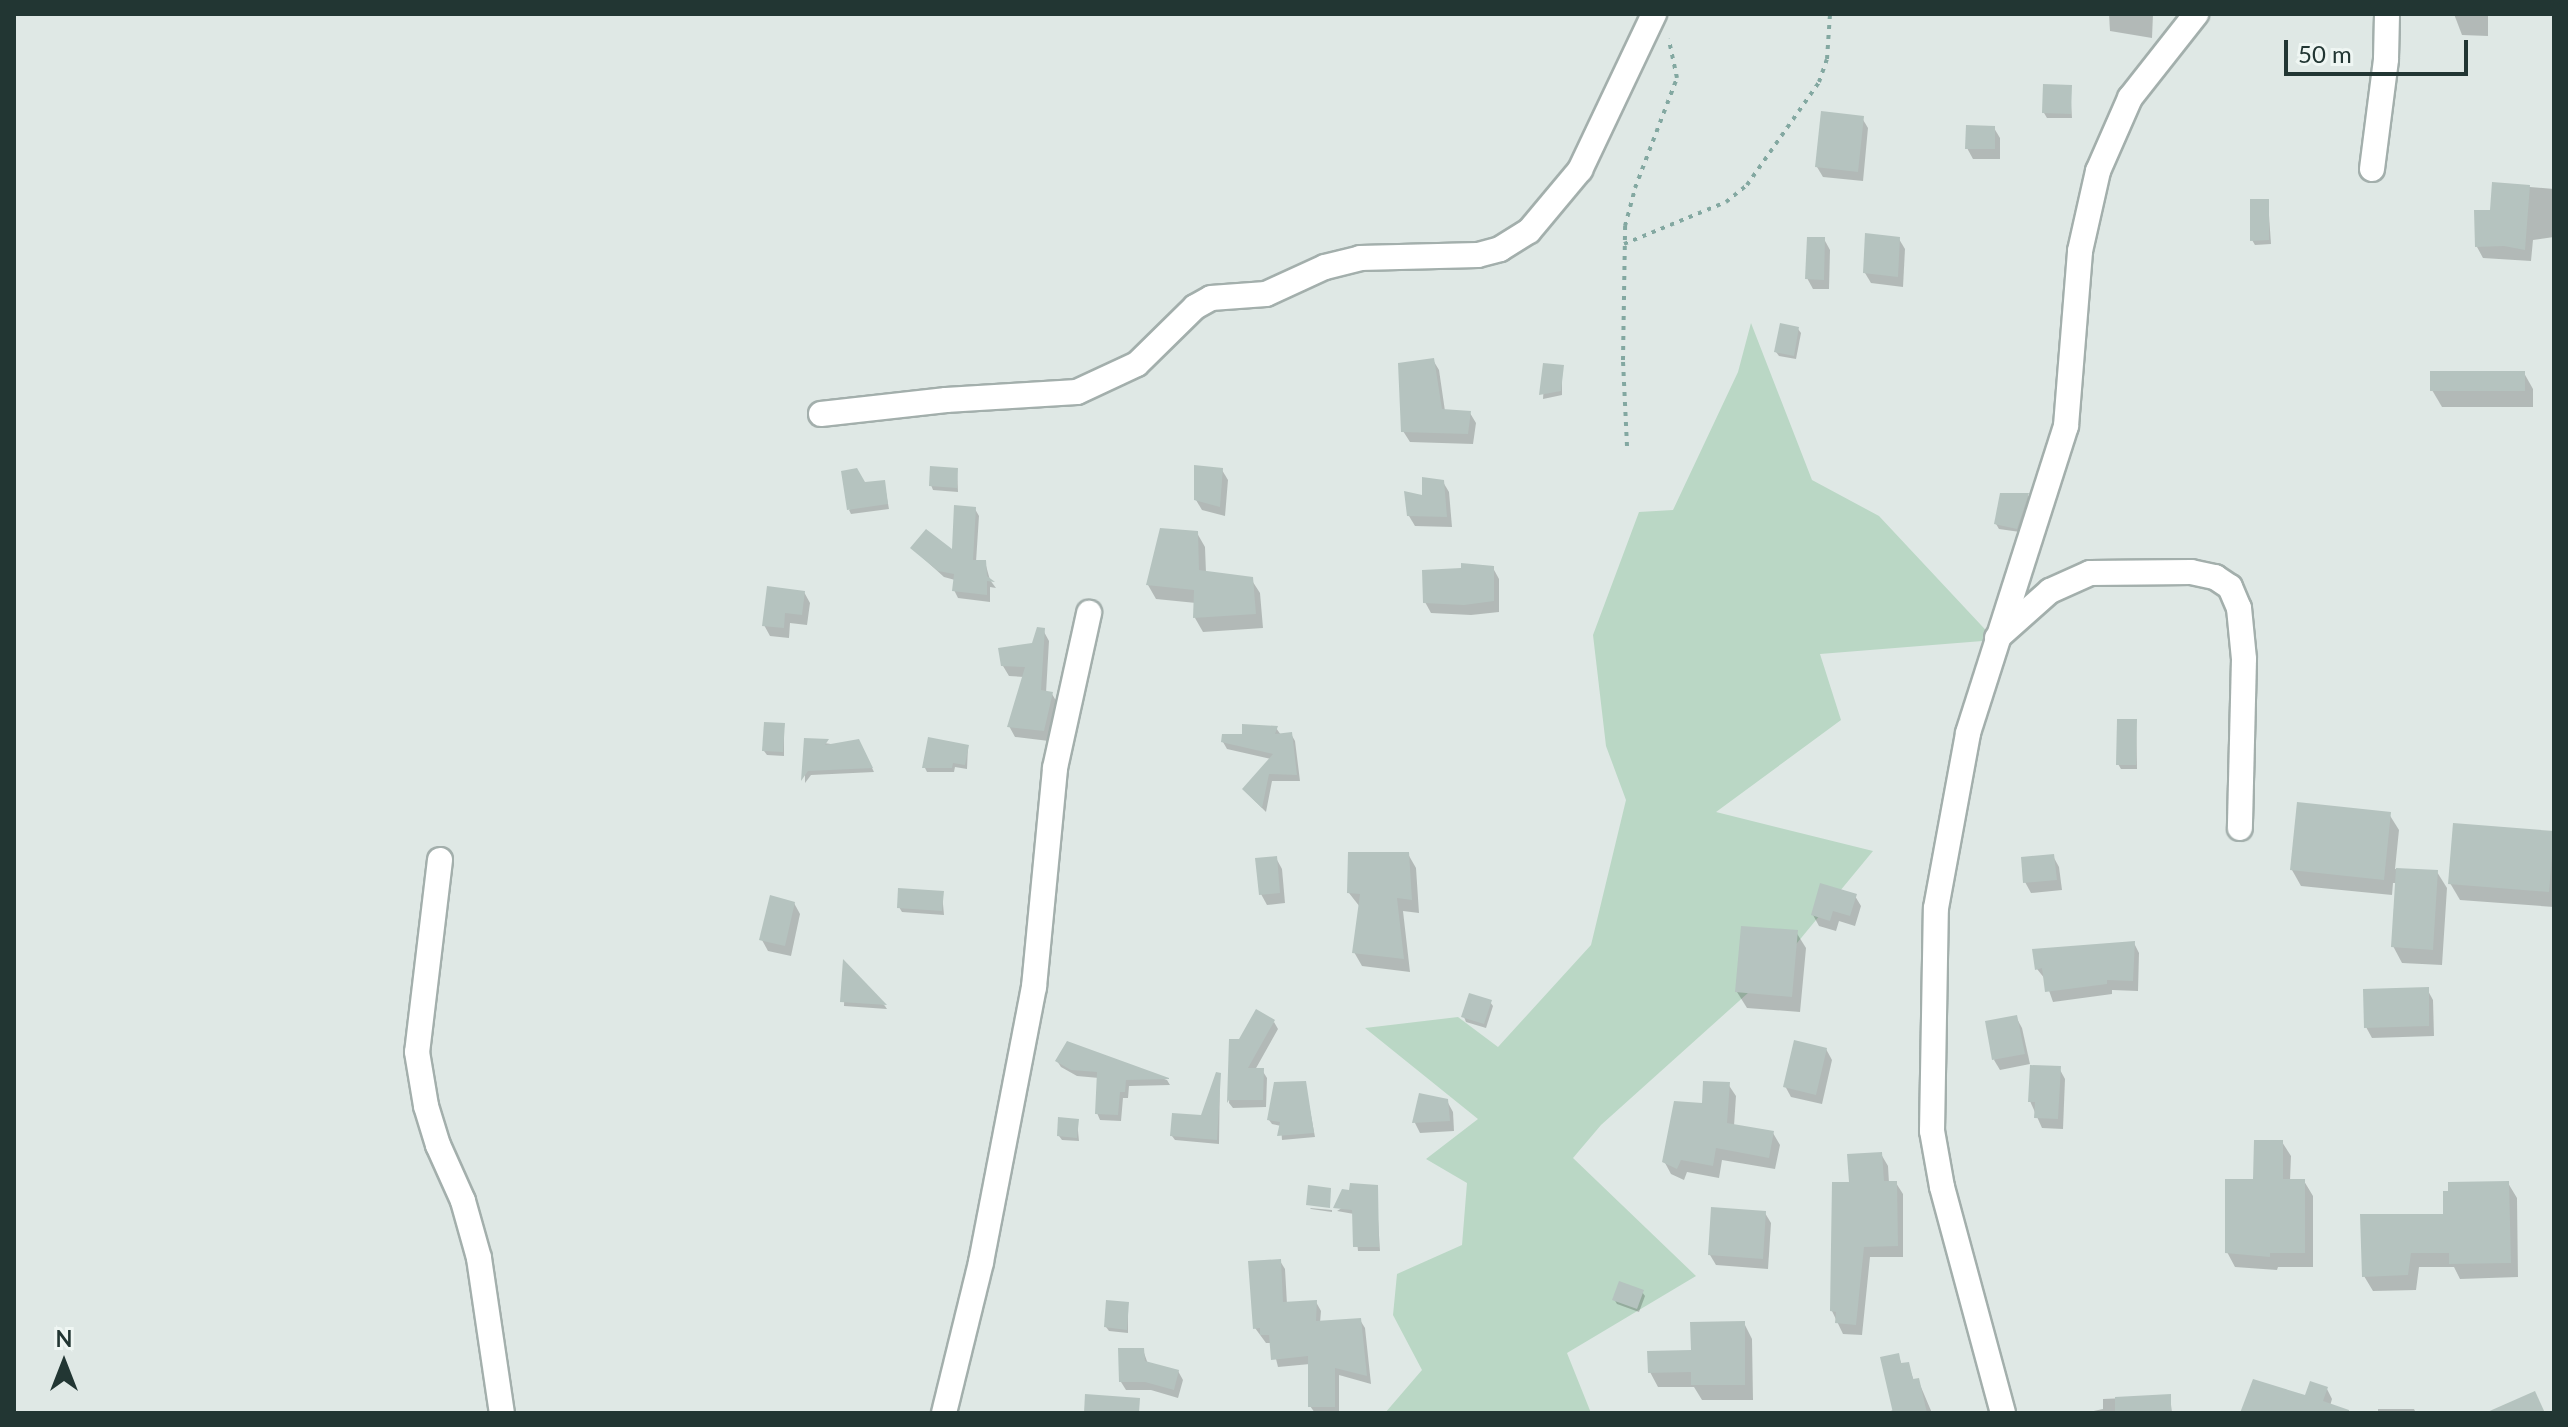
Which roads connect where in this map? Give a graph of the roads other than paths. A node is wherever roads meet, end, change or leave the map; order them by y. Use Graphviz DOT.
graph roads {
  1 [pos="2196,14"];
  2 [pos="2387,14"];
  3 [pos="1659,20"];
  4 [pos="2372,169"];
  5 [pos="821,414"];
  6 [pos="1089,613"];
  7 [pos="1995,640"];
  8 [pos="2240,828"];
  9 [pos="440,860"];
  10 [pos="502,1413"];
  11 [pos="944,1413"];
  12 [pos="2003,1413"];
  1 -- 7 [label="street"];
  2 -- 4 [label="street"];
  3 -- 5 [label="street"];
  6 -- 11 [label="street"];
  7 -- 8 [label="street"];
  7 -- 12 [label="street"];
  9 -- 10 [label="street"];
}
